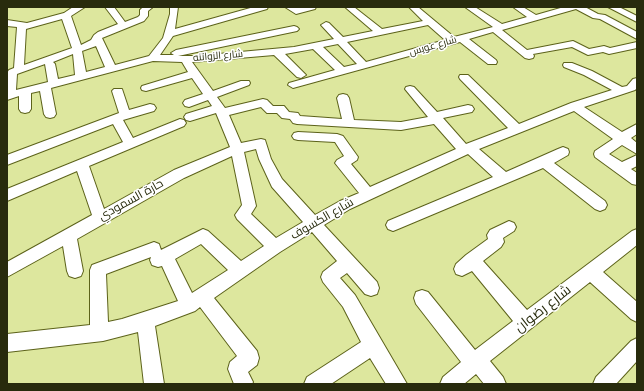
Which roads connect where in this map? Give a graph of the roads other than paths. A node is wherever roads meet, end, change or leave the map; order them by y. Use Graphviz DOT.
graph roads {
  1 [pos="81,7"];
  2 [pos="109,7"];
  3 [pos="174,7"];
  4 [pos="264,7"];
  5 [pos="289,7"];
  6 [pos="312,7"];
  7 [pos="349,7"];
  8 [pos="413,7"];
  9 [pos="469,7"];
  10 [pos="517,7"];
  11 [pos="573,7"];
  12 [pos="612,7"];
  13 [pos="146,8"];
  14 [pos="66,15"];
  15 [pos="535,18"];
  16 [pos="220,20"];
  17 [pos="637,20"];
  18 [pos="431,22"];
  19 [pos="7,23"];
  20 [pos="326,25"];
  21 [pos="22,26"];
  22 [pos="124,26"];
  23 [pos="622,27"];
  24 [pos="497,28"];
  25 [pos="294,30"];
  26 [pos="282,32"];
  27 [pos="380,32"];
  28 [pos="169,34"];
  29 [pos="230,35"];
  30 [pos="637,36"];
  31 [pos="97,37"];
  32 [pos="457,39"];
  33 [pos="340,41"];
  34 [pos="637,45"];
  35 [pos="316,46"];
  36 [pos="77,49"];
  37 [pos="290,50"];
  38 [pos="276,51"];
  39 [pos="152,58"];
  40 [pos="185,59"];
  41 [pos="492,62"];
  42 [pos="50,64"];
  43 [pos="568,65"];
  44 [pos="364,66"];
  45 [pos="111,68"];
  46 [pos="14,70"];
  47 [pos="197,72"];
  48 [pos="343,72"];
  49 [pos="301,75"];
  50 [pos="610,75"];
  51 [pos="81,77"];
  52 [pos="464,77"];
  53 [pos="245,83"];
  54 [pos="49,85"];
  55 [pos="293,85"];
  56 [pos="630,87"];
  57 [pos="146,88"];
  58 [pos="410,89"];
  59 [pos="25,91"];
  60 [pos="118,91"];
  61 [pos="8,95"];
  62 [pos="210,95"];
  63 [pos="343,98"];
  64 [pos="188,103"];
  65 [pos="575,106"];
  66 [pos="150,108"];
  67 [pos="25,109"];
  68 [pos="468,109"];
  69 [pos="220,110"];
  70 [pos="50,114"];
  71 [pos="120,117"];
  72 [pos="436,118"];
  73 [pos="350,124"];
  74 [pos="637,128"];
  75 [pos="517,129"];
  76 [pos="298,136"];
  77 [pos="621,138"];
  78 [pos="130,143"];
  79 [pos="237,149"];
  80 [pos="467,149"];
  81 [pos="637,149"];
  82 [pos="563,152"];
  83 [pos="7,160"];
  84 [pos="637,160"];
  85 [pos="544,162"];
  86 [pos="82,165"];
  87 [pos="621,169"];
  88 [pos="504,179"];
  89 [pos="637,180"];
  90 [pos="368,194"];
  91 [pos="7,195"];
  92 [pos="600,205"];
  93 [pos="100,217"];
  94 [pos="312,224"];
  95 [pos="393,225"];
  96 [pos="509,227"];
  97 [pos="69,236"];
  98 [pos="637,236"];
  99 [pos="275,247"];
  100 [pos="159,255"];
  101 [pos="348,262"];
  102 [pos="7,270"];
  103 [pos="75,271"];
  104 [pos="240,271"];
  105 [pos="591,272"];
  106 [pos="371,288"];
  107 [pos="422,298"];
  108 [pos="196,300"];
  109 [pos="637,313"];
  110 [pos="145,321"];
  111 [pos="526,322"];
  112 [pos="99,332"];
  113 [pos="7,343"];
  114 [pos="373,346"];
  115 [pos="637,347"];
  116 [pos="475,362"];
  117 [pos="243,382"];
  118 [pos="154,384"];
  119 [pos="314,384"];
  120 [pos="396,384"];
  121 [pos="450,384"];
  122 [pos="496,384"];
  123 [pos="603,384"];
  1 -- 14 [label="street"];
  2 -- 22 [label="street"];
  3 -- 28 [label="street"];
  4 -- 16 [label="street"];
  5 -- 6 [label="street"];
  7 -- 27 [label="street"];
  8 -- 18 [label="street"];
  9 -- 24 [label="street"];
  10 -- 15 [label="street"];
  11 -- 15 [label="street, شارع عويس"];
  11 -- 23 [label="street"];
  12 -- 17 [label="street"];
  13 -- 22 [label="street"];
  14 -- 21 [label="street"];
  14 -- 36 [label="street"];
  15 -- 24 [label="street, شارع عويس"];
  16 -- 28 [label="street"];
  16 -- 29 [label="street"];
  17 -- 23 [label="street"];
  18 -- 27 [label="street, شارع الزواتنه"];
  18 -- 32 [label="street"];
  19 -- 21 [label="street"];
  20 -- 33 [label="street"];
  21 -- 46 [label="street"];
  22 -- 31 [label="street"];
  23 -- 30 [label="street"];
  24 -- 32 [label="street, شارع عويس"];
  24 -- 34 [label="street"];
  25 -- 26 [label="street"];
  26 -- 29 [label="street"];
  26 -- 37 [label="street"];
  27 -- 33 [label="street, شارع الزواتنه"];
  28 -- 39 [label="street"];
  29 -- 39 [label="street"];
  31 -- 36 [label="street"];
  31 -- 45 [label="street"];
  32 -- 41 [label="street"];
  32 -- 44 [label="street, شارع عويس"];
  33 -- 35 [label="street, شارع الزواتنه"];
  33 -- 44 [label="street"];
  35 -- 37 [label="street, شارع الزواتنه"];
  35 -- 48 [label="street"];
  36 -- 46 [label="street"];
  36 -- 51 [label="street"];
  37 -- 38 [label="street, شارع الزواتنه"];
  38 -- 40 [label="street, شارع الزواتنه"];
  38 -- 49 [label="street"];
  39 -- 40 [label="street, شارع الزواتنه"];
  39 -- 45 [label="street, شارع الزواتنه"];
  40 -- 47 [label="street"];
  42 -- 54 [label="street"];
  43 -- 56 [label="street"];
  44 -- 48 [label="street, شارع عويس"];
  45 -- 51 [label="street, شارع الزواتنه"];
  46 -- 61 [label="street"];
  47 -- 57 [label="street"];
  47 -- 62 [label="street"];
  48 -- 55 [label="street, شارع عويس"];
  50 -- 56 [label="street"];
  51 -- 54 [label="street, شارع الزواتنه"];
  52 -- 75 [label="street"];
  53 -- 62 [label="street"];
  54 -- 59 [label="street, شارع الزواتنه"];
  54 -- 70 [label="street"];
  56 -- 65 [label="street, شارع الكسوف"];
  58 -- 72 [label="street"];
  59 -- 61 [label="street, شارع الزواتنه"];
  59 -- 67 [label="street"];
  60 -- 71 [label="street"];
  62 -- 64 [label="street"];
  62 -- 69 [label="street"];
  63 -- 73 [label="street"];
  65 -- 75 [label="street, شارع الكسوف"];
  65 -- 77 [label="street"];
  66 -- 71 [label="street"];
  68 -- 72 [label="street"];
  69 -- 73 [label="street"];
  69 -- 78 [label="street"];
  69 -- 79 [label="street"];
  71 -- 78 [label="street"];
  71 -- 83 [label="street"];
  72 -- 73 [label="street"];
  72 -- 80 [label="street"];
  74 -- 77 [label="street"];
  75 -- 80 [label="street, شارع الكسوف"];
  76 -- 90 [label="street"];
  77 -- 81 [label="street"];
  77 -- 87 [label="street"];
  78 -- 86 [label="street"];
  79 -- 93 [label="street, حارة السمودي"];
  79 -- 94 [label="street, حارة السمودي"];
  79 -- 99 [label="street"];
  80 -- 88 [label="street"];
  80 -- 90 [label="street, شارع الكسوف"];
  82 -- 85 [label="street"];
  84 -- 87 [label="street"];
  85 -- 88 [label="street"];
  85 -- 92 [label="street"];
  86 -- 91 [label="street"];
  86 -- 93 [label="street"];
  87 -- 89 [label="street"];
  88 -- 95 [label="street"];
  90 -- 94 [label="street, شارع الكسوف"];
  93 -- 97 [label="street, حارة السمودي"];
  94 -- 99 [label="street, شارع الكسوف"];
  94 -- 101 [label="street"];
  96 -- 111 [label="street"];
  97 -- 102 [label="street, حارة السمودي"];
  97 -- 103 [label="street"];
  98 -- 105 [label="street, شارع رضوان"];
  99 -- 104 [label="street, شارع الكسوف"];
  100 -- 104 [label="street"];
  100 -- 108 [label="street"];
  100 -- 112 [label="street"];
  101 -- 106 [label="street"];
  101 -- 114 [label="street"];
  104 -- 108 [label="street, شارع الكسوف"];
  105 -- 109 [label="street"];
  105 -- 111 [label="street, شارع رضوان"];
  107 -- 116 [label="street"];
  108 -- 110 [label="street, شارع الكسوف"];
  108 -- 117 [label="street"];
  110 -- 112 [label="street, شارع الكسوف"];
  110 -- 118 [label="street"];
  111 -- 116 [label="street, شارع رضوان"];
  112 -- 113 [label="street, شارع الكسوف"];
  114 -- 119 [label="street"];
  114 -- 120 [label="street"];
  115 -- 123 [label="street"];
  116 -- 121 [label="street, شارع رضوان"];
  116 -- 122 [label="street"];
}
